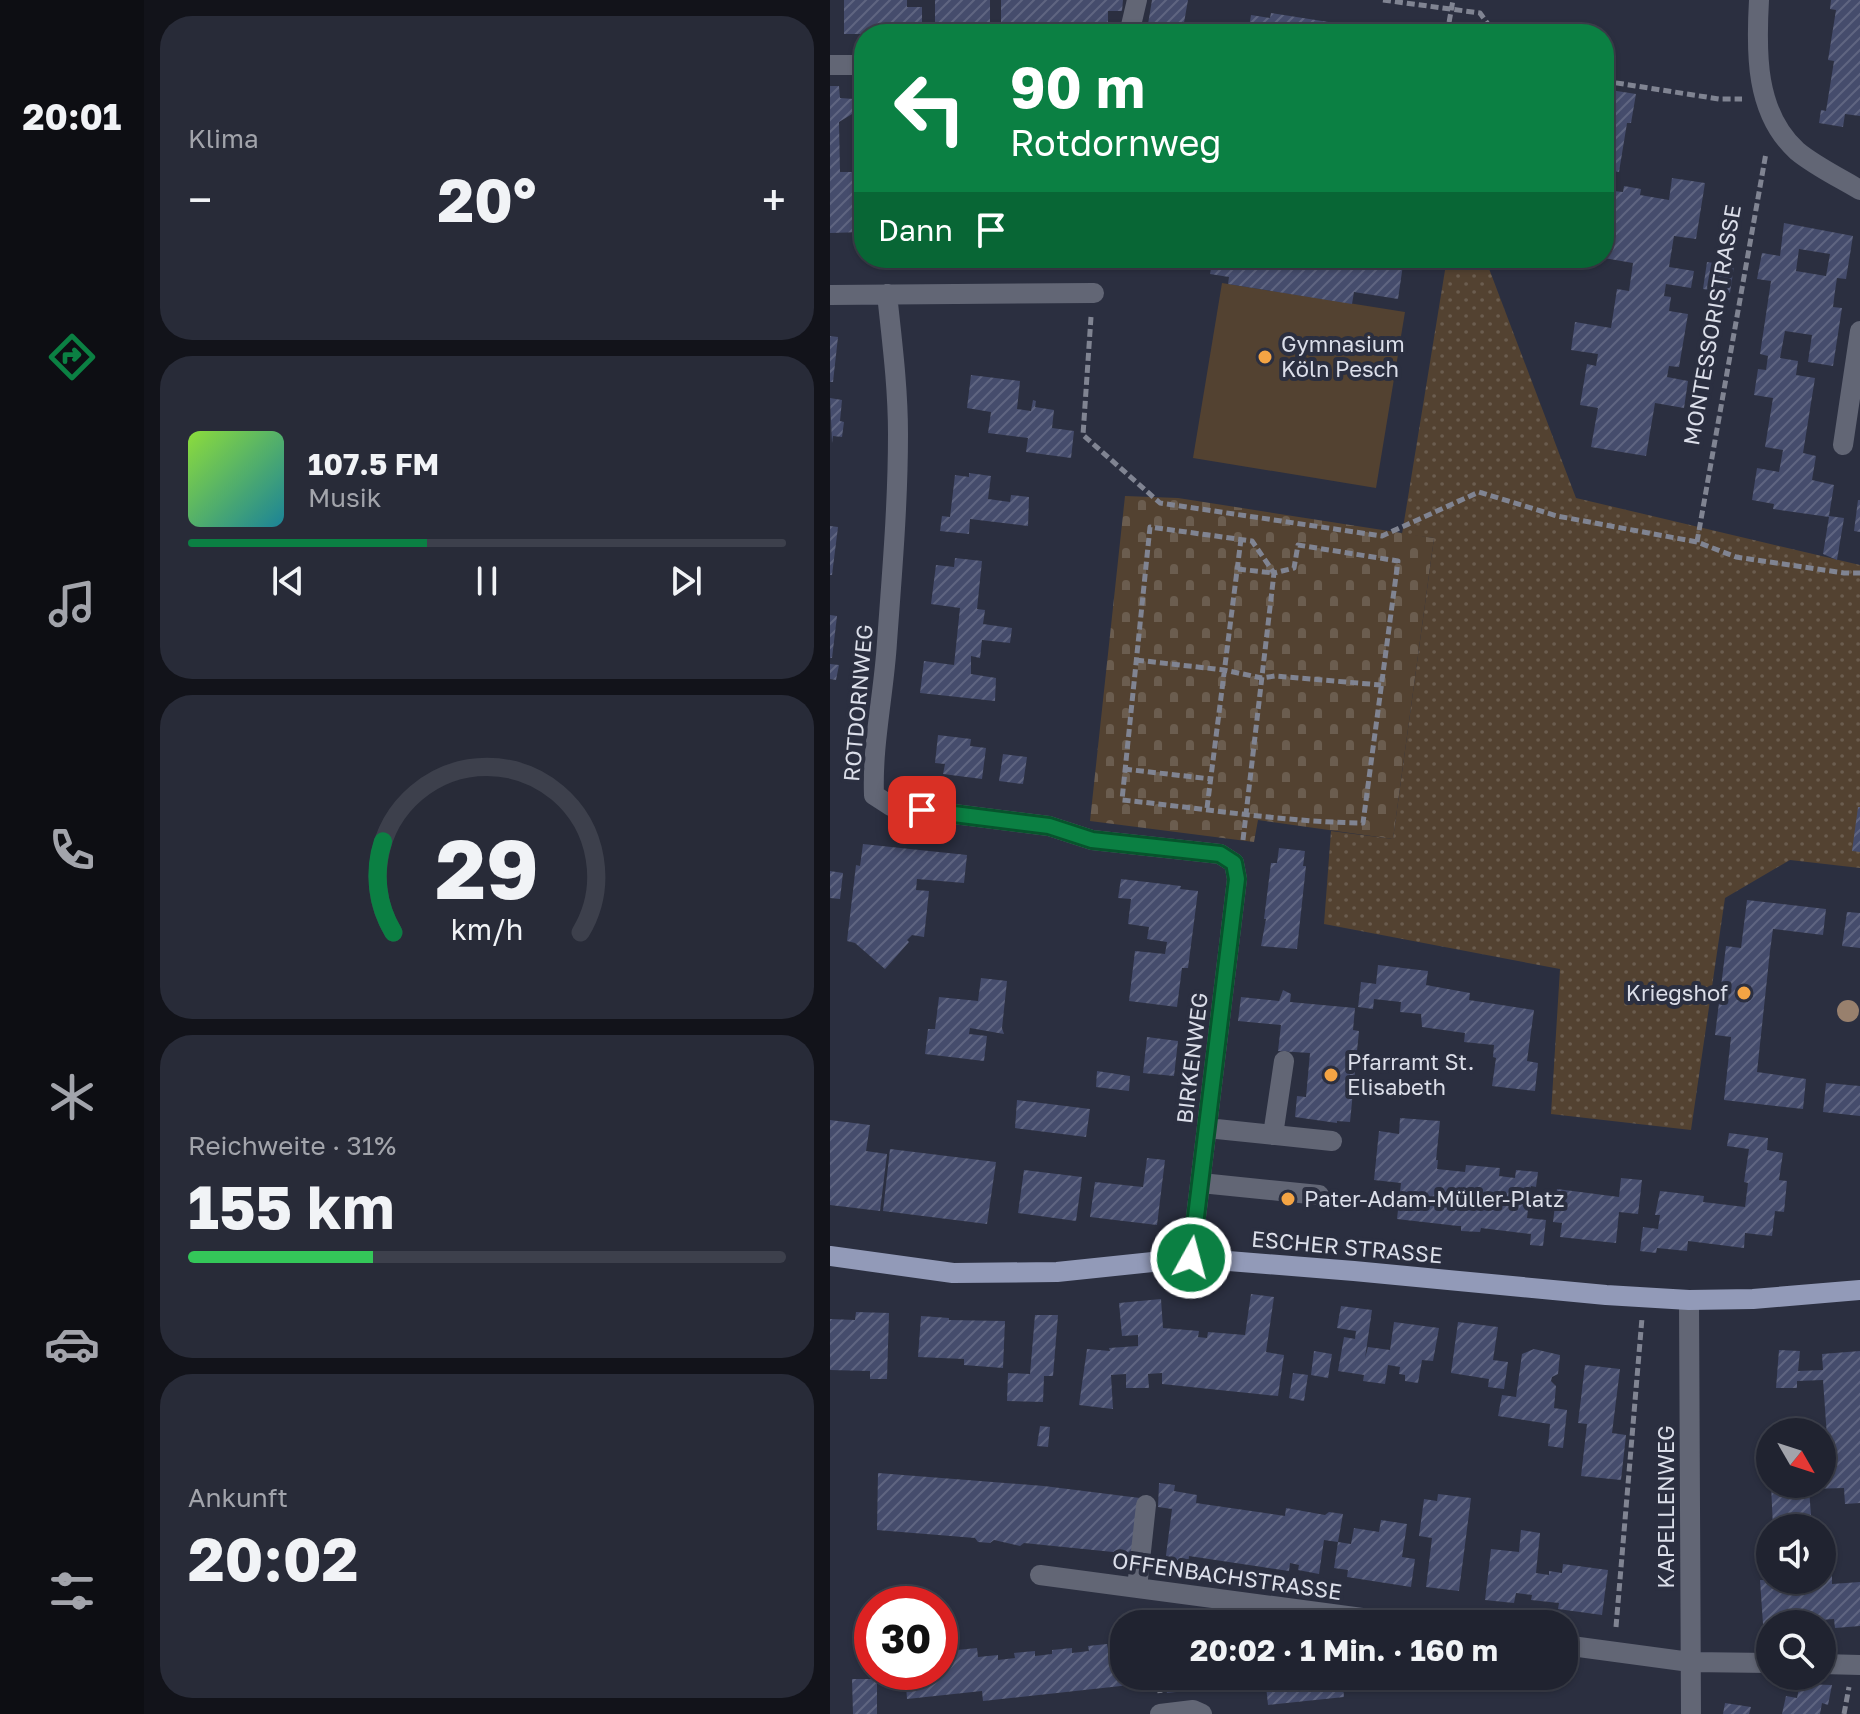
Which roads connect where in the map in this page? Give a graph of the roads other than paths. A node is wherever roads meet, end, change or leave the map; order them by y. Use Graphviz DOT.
graph roads {
  1 [pos="1137,0"];
  2 [pos="1759,0"];
  3 [pos="1131,24"];
  4 [pos="830,65"];
  5 [pos="854,65"];
  6 [pos="1860,190"];
  7 [pos="1094,293"];
  8 [pos="887,294"];
  9 [pos="830,295"];
  10 [pos="1860,331"];
  11 [pos="1843,445"];
  12 [pos="1234,863"];
  13 [pos="1284,1061"];
  14 [pos="1207,1128"];
  15 [pos="1273,1135"];
  16 [pos="1332,1141"];
  17 [pos="1201,1183"];
  18 [pos="1319,1195"];
  19 [pos="830,1256"];
  20 [pos="1191,1258"];
  21 [pos="1860,1290"];
  22 [pos="1689,1300"];
  23 [pos="1146,1505"];
  24 [pos="1040,1575"];
  25 [pos="1137,1588"];
  26 [pos="1302,1610"];
  27 [pos="1578,1647"];
  28 [pos="1690,1662"];
  29 [pos="1756,1663"];
  30 [pos="1836,1664"];
  31 [pos="1860,1665"];
  32 [pos="1160,1714"];
  33 [pos="1202,1714"];
  34 [pos="1691,1714"];
  1 -- 3 [label="street"];
  2 -- 6 [label="street"];
  4 -- 5 [label="street"];
  7 -- 8 [label="street"];
  8 -- 9 [label="street"];
  8 -- 12 [label="street, ROTDORNWEG"];
  10 -- 11 [label="street"];
  12 -- 14 [label="street, BIRKENWEG"];
  13 -- 15 [label="street"];
  14 -- 15 [label="street"];
  14 -- 17 [label="street, BIRKENWEG"];
  15 -- 16 [label="street"];
  17 -- 18 [label="street"];
  17 -- 20 [label="street, BIRKENWEG"];
  19 -- 20 [label="main road, ESCHER STRASSE"];
  20 -- 22 [label="main road, ESCHER STRASSE"];
  21 -- 22 [label="main road, ESCHER STRASSE"];
  22 -- 28 [label="street, KAPELLENWEG"];
  23 -- 25 [label="street"];
  24 -- 25 [label="street, OFFENBACHSTRASSE"];
  25 -- 26 [label="street, OFFENBACHSTRASSE"];
  27 -- 28 [label="street"];
  28 -- 29 [label="street"];
  28 -- 34 [label="street, KAPELLENWEG"];
  30 -- 31 [label="street"];
  32 -- 33 [label="street"];
}
